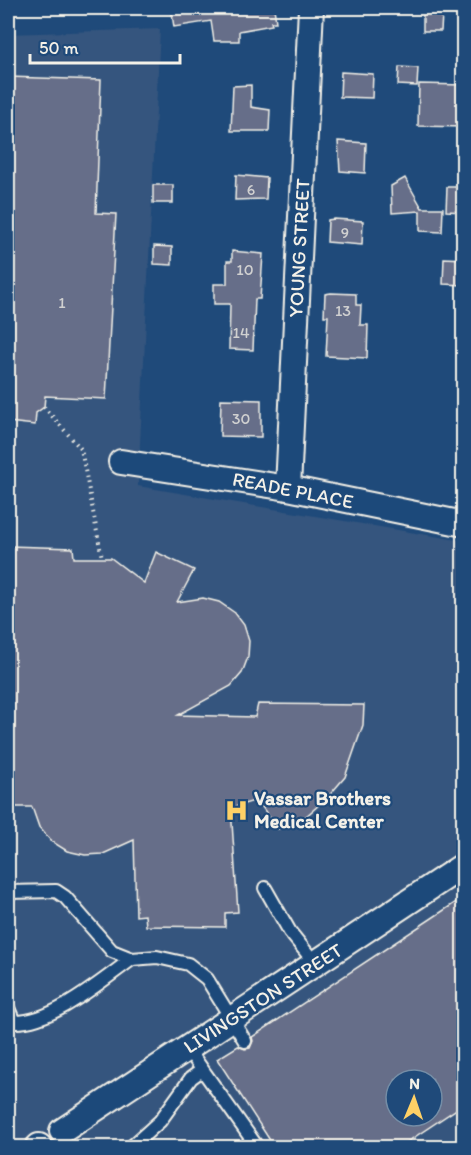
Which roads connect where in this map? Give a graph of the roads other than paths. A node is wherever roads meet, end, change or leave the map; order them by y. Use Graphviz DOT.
graph roads {
  1 [pos="311,8"];
  2 [pos="121,462"];
  3 [pos="288,488"];
  4 [pos="464,524"];
  5 [pos="464,865"];
  6 [pos="265,888"];
  7 [pos="8,892"];
  8 [pos="132,959"];
  9 [pos="315,963"];
  10 [pos="8,1008"];
  11 [pos="233,1018"];
  12 [pos="245,1041"];
  13 [pos="187,1048"];
  14 [pos="202,1070"];
  15 [pos="62,1131"];
  16 [pos="130,1148"];
  17 [pos="258,1148"];
  1 -- 3 [label="street, YOUNG STREET"];
  2 -- 3 [label="street, READE PLACE"];
  3 -- 4 [label="street, READE PLACE"];
  5 -- 9 [label="street, LIVINGSTON STREET"];
  6 -- 9 [label="lane"];
  7 -- 8 [label="lane"];
  8 -- 10 [label="lane"];
  8 -- 11 [label="lane"];
  9 -- 11 [label="street, LIVINGSTON STREET"];
  11 -- 12 [label="lane"];
  11 -- 13 [label="street, LIVINGSTON STREET"];
  13 -- 14 [label="lane"];
  13 -- 15 [label="street, LIVINGSTON STREET"];
  14 -- 16 [label="lane"];
  14 -- 17 [label="lane"];
}
